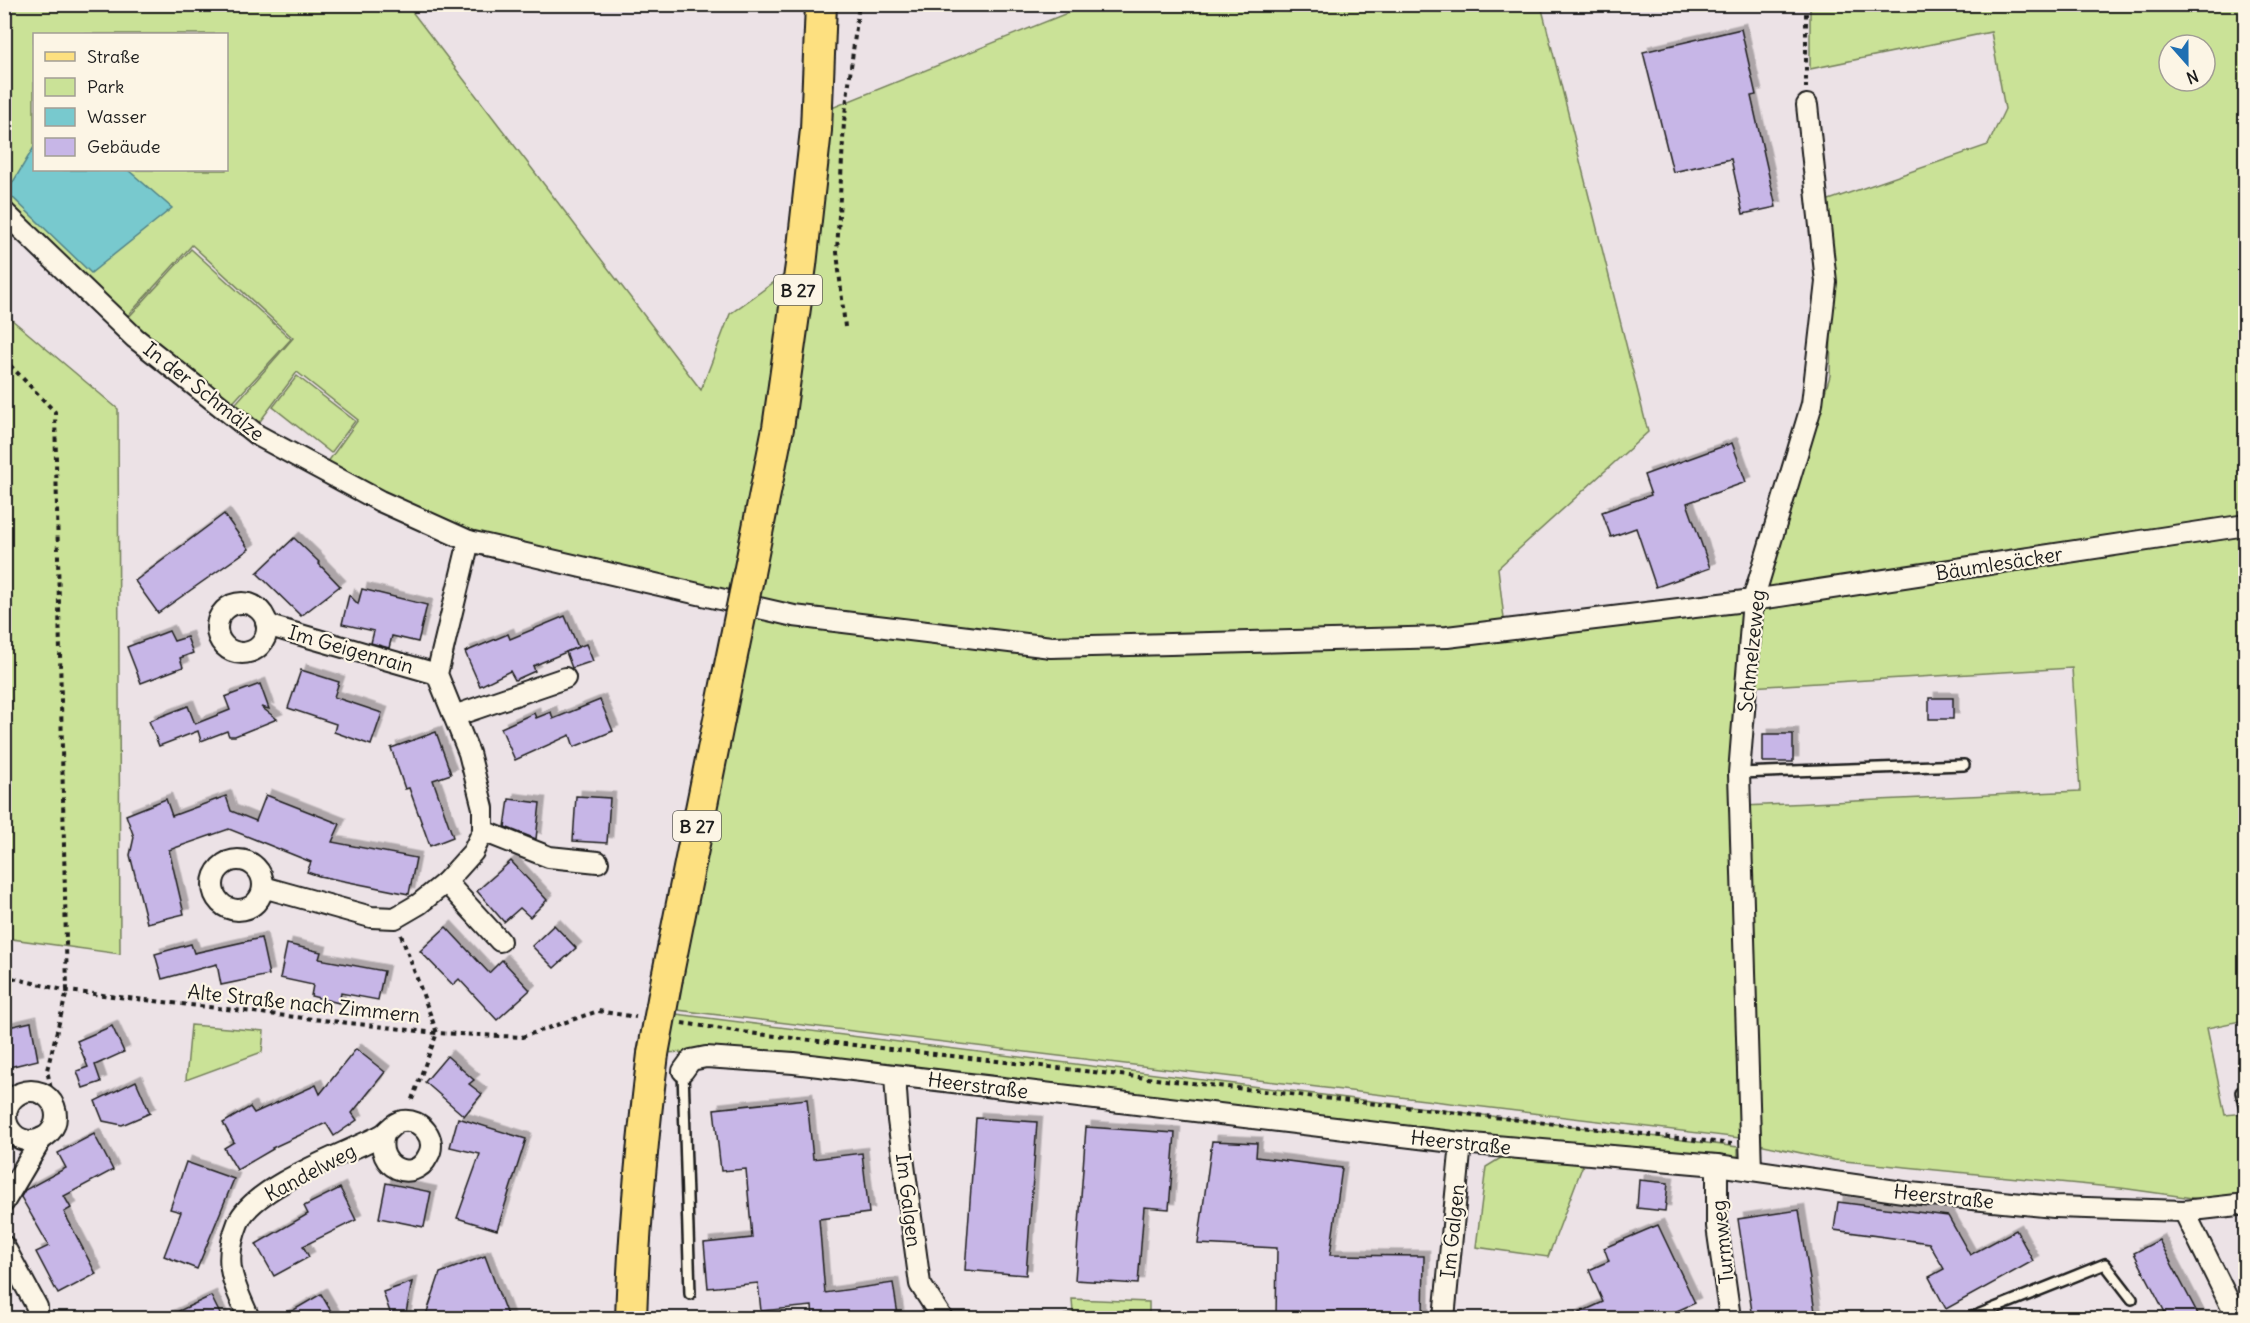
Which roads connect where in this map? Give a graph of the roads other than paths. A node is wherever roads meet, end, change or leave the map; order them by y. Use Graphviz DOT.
graph roads {
  1 [pos="821,4"];
  2 [pos="1807,105"];
  3 [pos="4,212"];
  4 [pos="2246,525"];
  5 [pos="469,541"];
  6 [pos="1753,600"];
  7 [pos="266,622"];
  8 [pos="437,674"];
  9 [pos="565,678"];
  10 [pos="454,716"];
  11 [pos="1964,765"];
  12 [pos="1739,773"];
  13 [pos="483,831"];
  14 [pos="598,862"];
  15 [pos="446,882"];
  16 [pos="263,887"];
  17 [pos="500,941"];
  18 [pos="683,1071"];
  19 [pos="895,1076"];
  20 [pos="2241,1092"];
  21 [pos="2246,1112"];
  22 [pos="384,1134"];
  23 [pos="42,1138"];
  24 [pos="1461,1143"];
  25 [pos="1717,1165"];
  26 [pos="1751,1170"];
  27 [pos="4,1202"];
  28 [pos="2246,1204"];
  29 [pos="2184,1211"];
  30 [pos="4,1246"];
  31 [pos="690,1294"];
  32 [pos="2132,1299"];
  33 [pos="37,1318"];
  34 [pos="249,1318"];
  35 [pos="631,1318"];
  36 [pos="942,1318"];
  37 [pos="1444,1318"];
  38 [pos="1730,1318"];
  39 [pos="1970,1318"];
  40 [pos="2237,1318"];
  1 -- 35 [label="main road, B 27, bridge"];
  2 -- 6 [label="street, Schmelzeweg"];
  3 -- 5 [label="street, In der Schmälze"];
  4 -- 6 [label="street, Bäumlesäcker"];
  5 -- 6 [label="street, In der Schmälze"];
  5 -- 8 [label="street, Im Geigenrain"];
  6 -- 12 [label="street, Schmelzeweg"];
  7 -- 8 [label="street, Im Geigenrain"];
  8 -- 10 [label="street, Im Geigenrain"];
  9 -- 10 [label="street"];
  10 -- 13 [label="street, Im Geigenrain"];
  11 -- 12 [label="lane"];
  12 -- 26 [label="street, Schmelzeweg"];
  13 -- 14 [label="street"];
  13 -- 15 [label="street"];
  15 -- 16 [label="street"];
  15 -- 17 [label="street"];
  18 -- 19 [label="street, Heerstraße"];
  18 -- 31 [label="lane"];
  19 -- 24 [label="street, Heerstraße"];
  19 -- 36 [label="street, Im Galgen"];
  20 -- 21 [label="lane"];
  22 -- 34 [label="street, Kandelweg"];
  23 -- 23 [label="street"];
  23 -- 27 [label="street"];
  24 -- 25 [label="street, Heerstraße"];
  24 -- 37 [label="street, Im Galgen"];
  25 -- 26 [label="street, Heerstraße"];
  25 -- 38 [label="street, Turmweg"];
  26 -- 29 [label="street, Heerstraße"];
  28 -- 29 [label="street, Heerstraße"];
  29 -- 40 [label="street"];
  30 -- 33 [label="street"];
  32 -- 39 [label="lane"];
}
